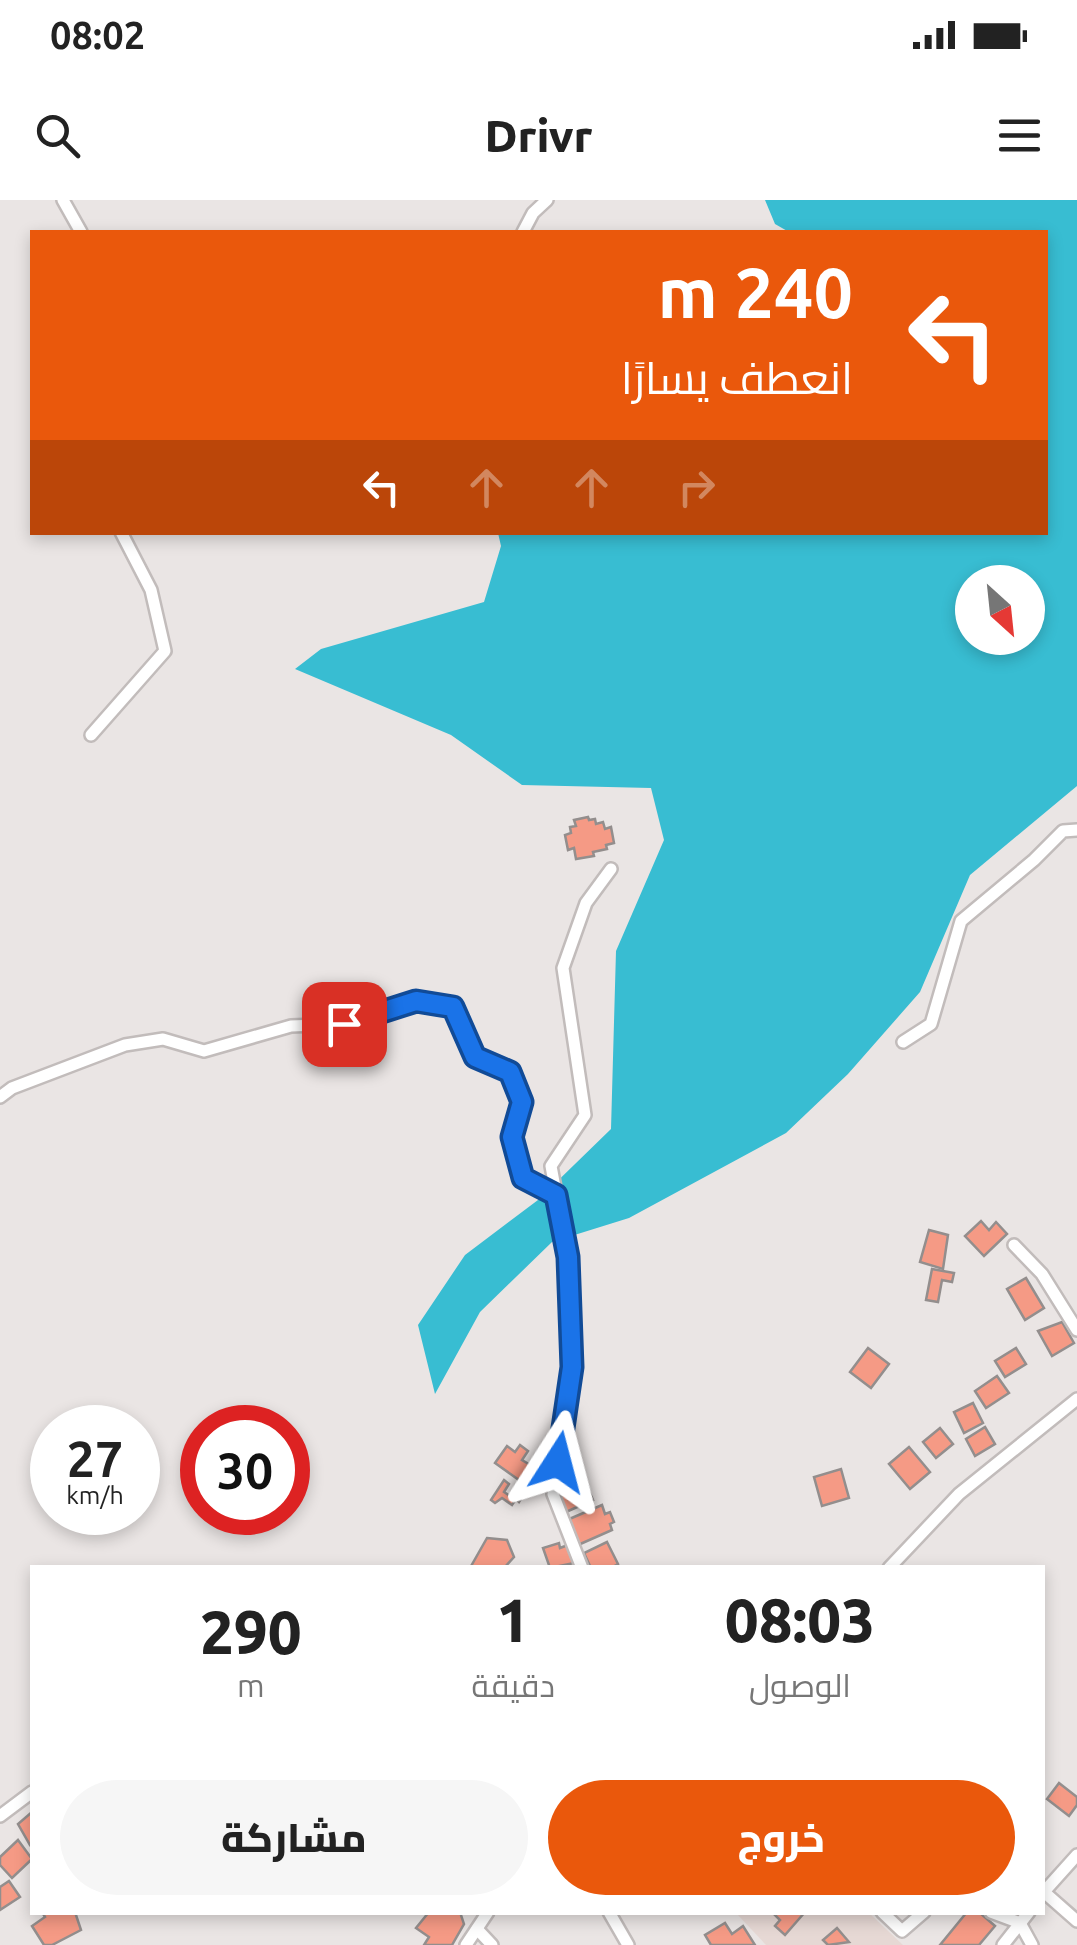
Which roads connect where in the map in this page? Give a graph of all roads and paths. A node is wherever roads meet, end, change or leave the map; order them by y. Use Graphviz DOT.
graph roads {
  1 [pos="63,200"];
  2 [pos="547,200"];
  3 [pos="80,230"];
  4 [pos="525,230"];
  5 [pos="123,535"];
  6 [pos="91,736"];
  7 [pos="1077,830"];
  8 [pos="611,868"];
  9 [pos="904,1042"];
  10 [pos="0,1097"];
  11 [pos="556,1195"];
  12 [pos="1014,1246"];
  13 [pos="1077,1330"];
  14 [pos="1077,1400"];
  15 [pos="581,1565"];
  16 [pos="892,1565"];
  17 [pos="30,1794"];
  18 [pos="0,1816"];
  19 [pos="1077,1855"];
  20 [pos="1045,1891"];
  21 [pos="1045,1895"];
  22 [pos="486,1915"];
  23 [pos="611,1915"];
  24 [pos="885,1915"];
  25 [pos="921,1915"];
  26 [pos="1024,1918"];
  27 [pos="1077,1921"];
  28 [pos="477,1929"];
  29 [pos="466,1945"];
  30 [pos="492,1945"];
  31 [pos="628,1945"];
  32 [pos="1003,1945"];
  33 [pos="1032,1945"];
  1 -- 3 [label="street"];
  2 -- 4 [label="street"];
  5 -- 6 [label="street"];
  7 -- 9 [label="street"];
  8 -- 11 [label="street"];
  10 -- 11 [label="street"];
  11 -- 15 [label="street"];
  12 -- 13 [label="street"];
  14 -- 16 [label="street"];
  17 -- 18 [label="street"];
  19 -- 20 [label="street"];
  21 -- 27 [label="street"];
  22 -- 28 [label="street"];
  23 -- 31 [label="street"];
  24 -- 25 [label="street"];
  26 -- 32 [label="street"];
  26 -- 33 [label="street"];
  28 -- 29 [label="street"];
  28 -- 30 [label="street"];
}
